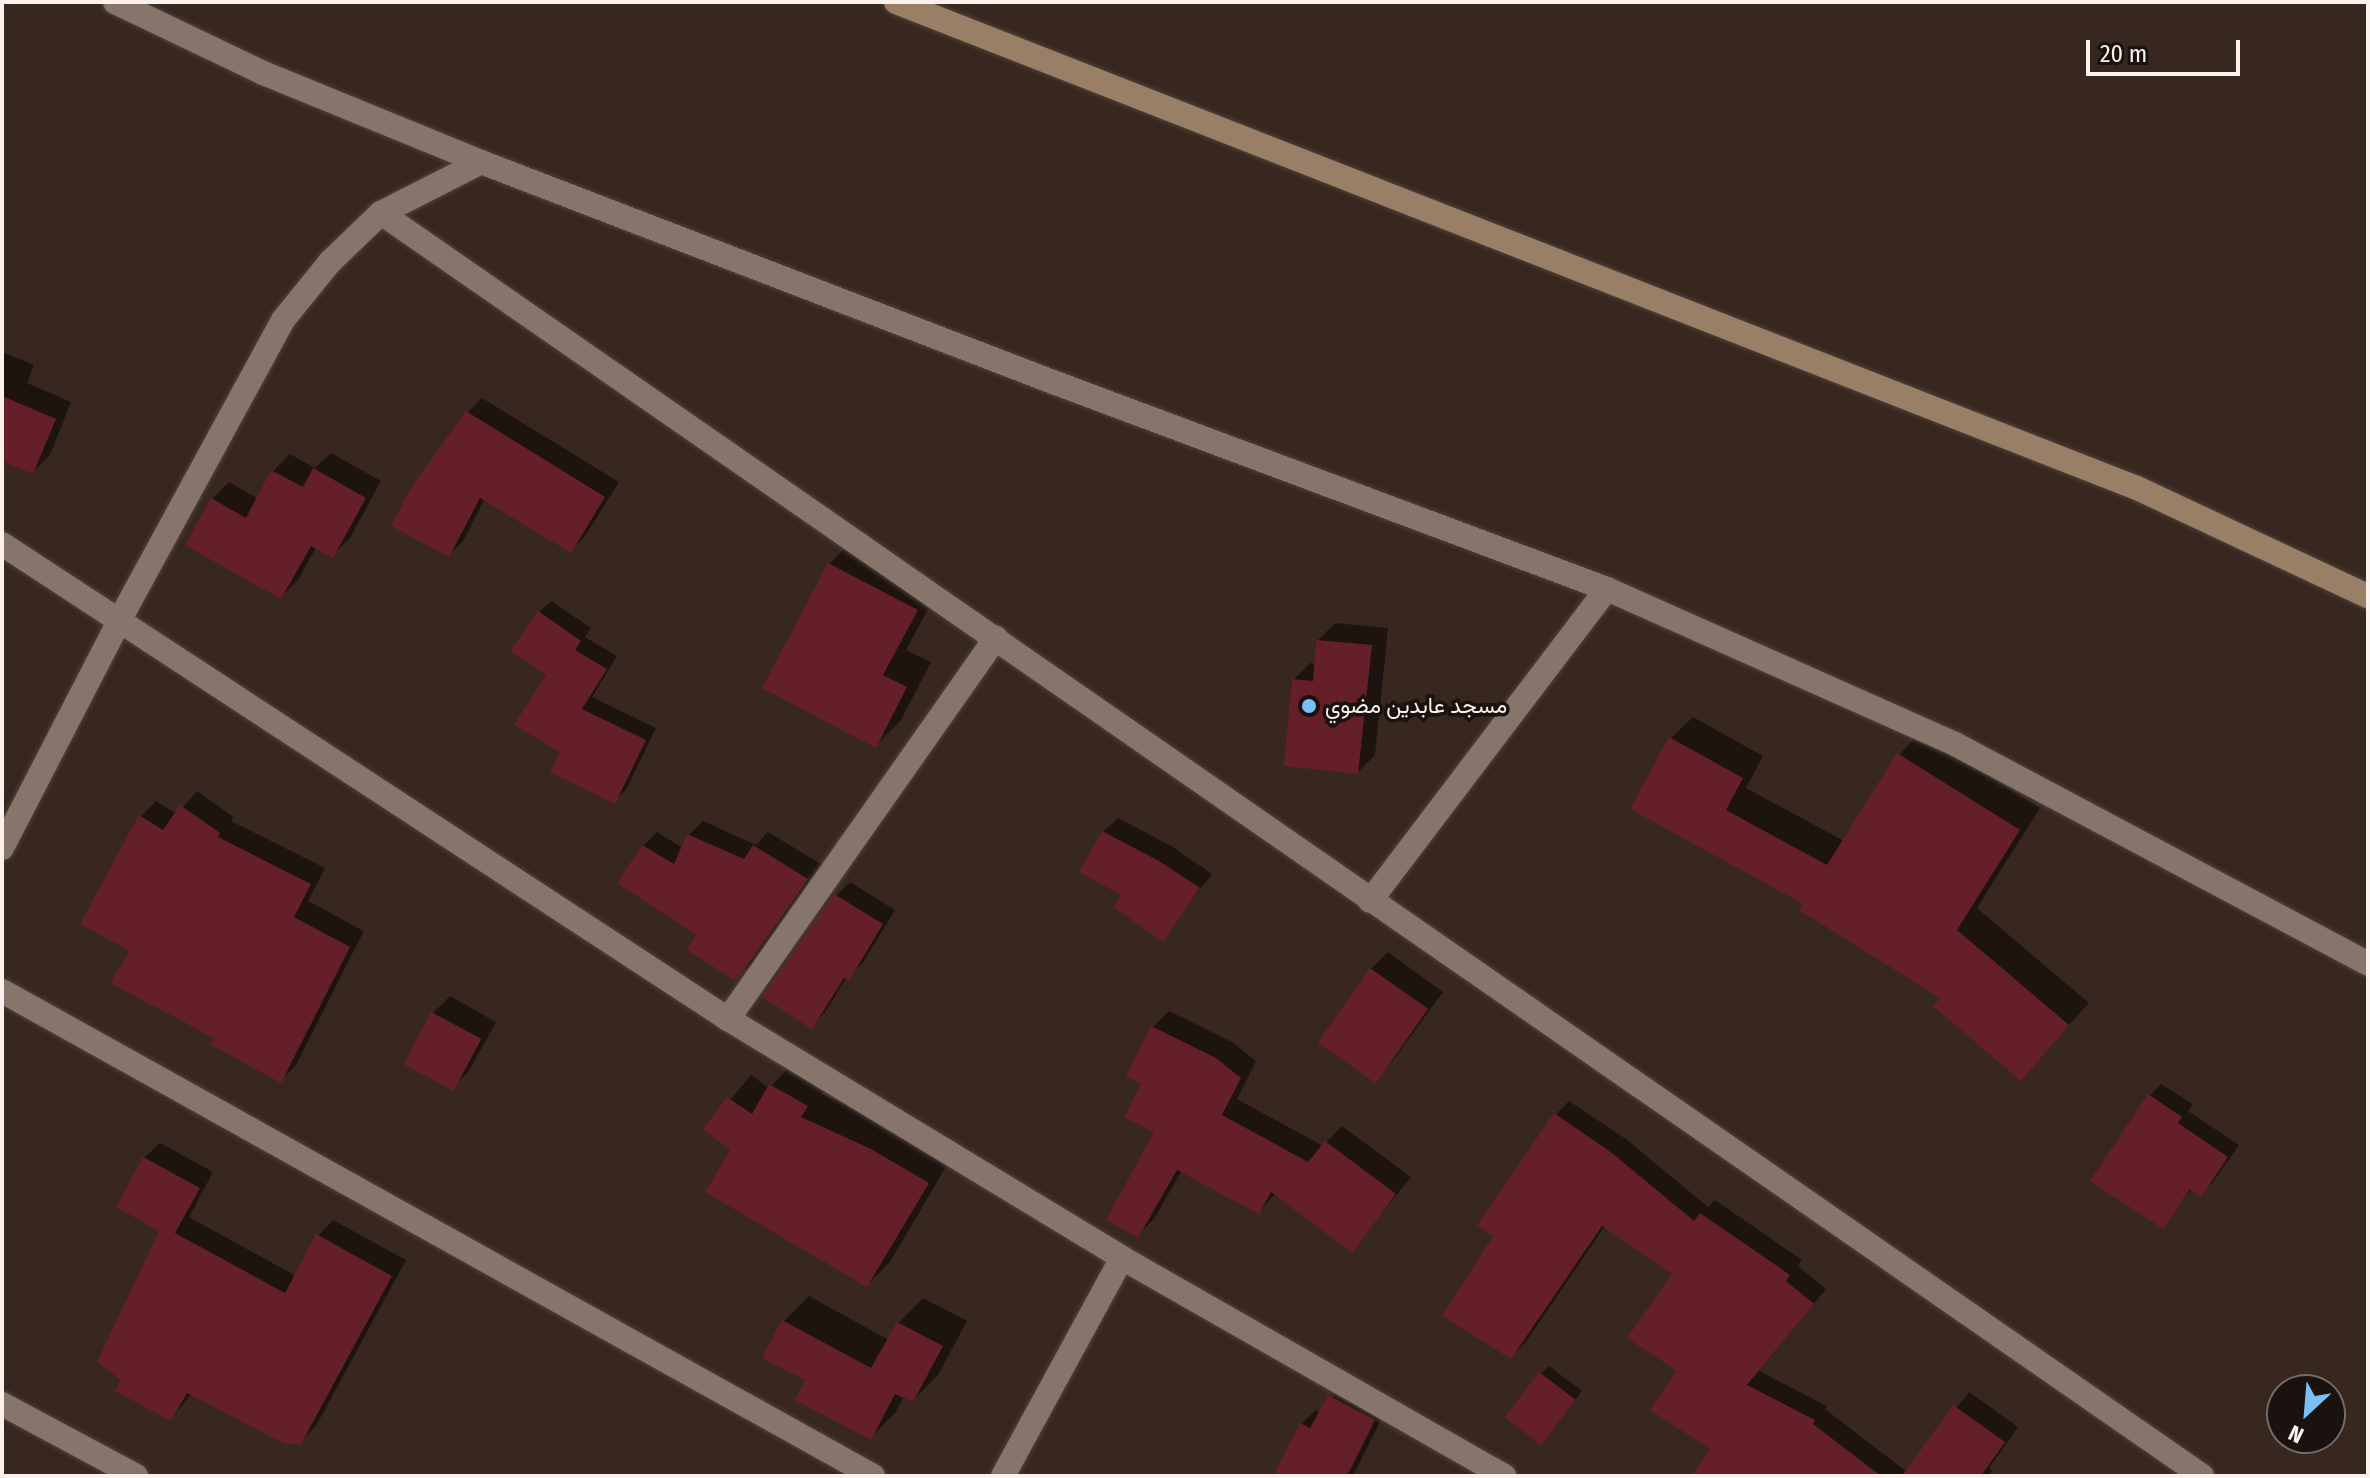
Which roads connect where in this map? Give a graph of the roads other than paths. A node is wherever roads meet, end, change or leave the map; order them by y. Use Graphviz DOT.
graph roads {
  1 [pos="115,2"];
  2 [pos="896,2"];
  3 [pos="481,162"];
  4 [pos="381,213"];
  5 [pos="2,544"];
  6 [pos="1607,589"];
  7 [pos="2368,596"];
  8 [pos="119,621"];
  9 [pos="996,638"];
  10 [pos="2,848"];
  11 [pos="1370,901"];
  12 [pos="2368,964"];
  13 [pos="2,991"];
  14 [pos="728,1019"];
  15 [pos="1122,1258"];
  16 [pos="2,1404"];
  17 [pos="136,1476"];
  18 [pos="873,1476"];
  19 [pos="1003,1476"];
  20 [pos="1504,1476"];
  21 [pos="2202,1476"];
  1 -- 3 [label="street"];
  2 -- 7 [label="street"];
  3 -- 4 [label="street"];
  3 -- 6 [label="street"];
  4 -- 8 [label="street"];
  4 -- 9 [label="street"];
  5 -- 8 [label="street"];
  6 -- 11 [label="street"];
  6 -- 12 [label="street"];
  8 -- 10 [label="street"];
  8 -- 14 [label="street"];
  9 -- 11 [label="street"];
  9 -- 14 [label="street"];
  11 -- 21 [label="street"];
  13 -- 18 [label="street"];
  14 -- 15 [label="street"];
  15 -- 19 [label="street"];
  15 -- 20 [label="street"];
  16 -- 17 [label="street"];
}
